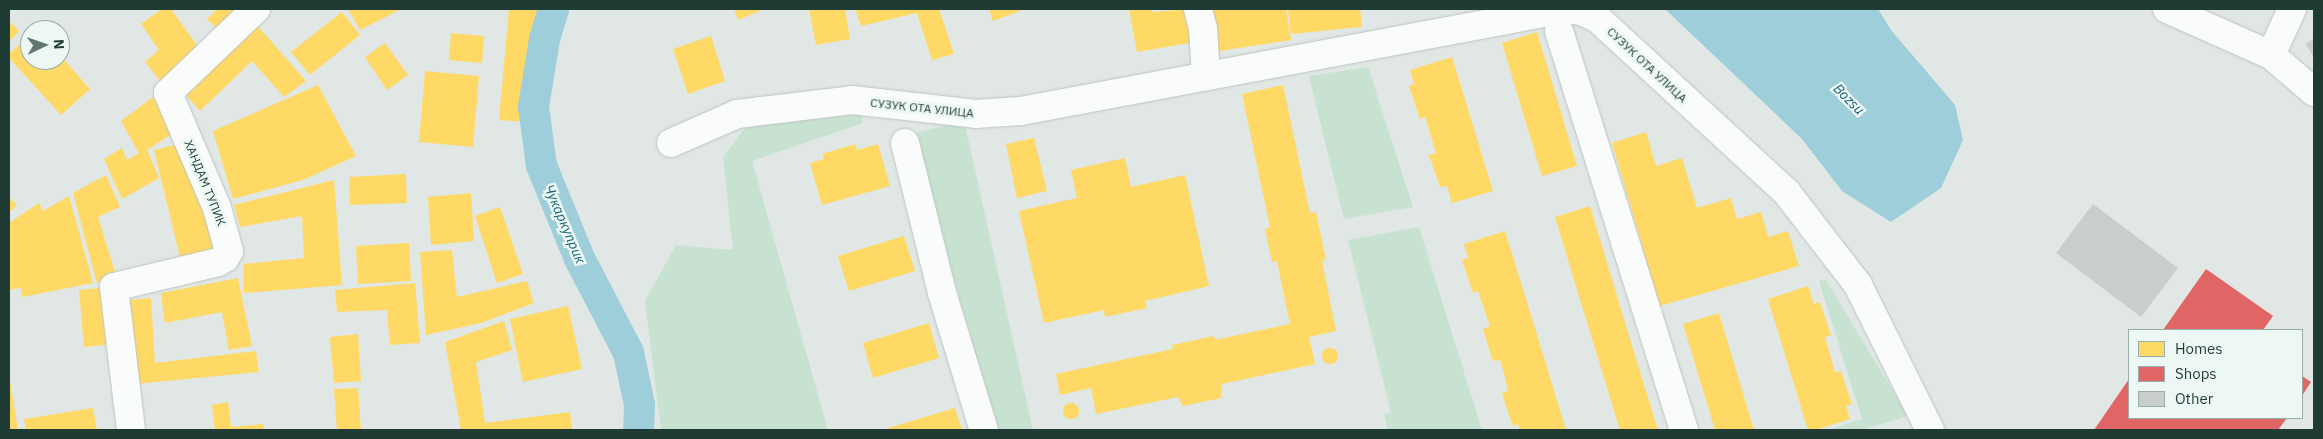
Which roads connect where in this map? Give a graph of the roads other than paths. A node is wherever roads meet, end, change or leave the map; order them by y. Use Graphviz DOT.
graph roads {
  1 [pos="256,9"];
  2 [pos="1198,9"];
  3 [pos="2167,9"];
  4 [pos="2292,9"];
  5 [pos="1559,31"];
  6 [pos="2271,55"];
  7 [pos="1206,76"];
  8 [pos="2314,92"];
  9 [pos="671,143"];
  10 [pos="906,143"];
  11 [pos="131,430"];
  12 [pos="984,430"];
  13 [pos="1684,430"];
  14 [pos="1930,430"];
  1 -- 11 [label="street, ХАНДАМ ТУПИК"];
  2 -- 7 [label="street"];
  3 -- 6 [label="street"];
  4 -- 6 [label="street"];
  5 -- 13 [label="street"];
  6 -- 8 [label="street"];
  7 -- 9 [label="street, СУЗУК ОТА УЛИЦА"];
  7 -- 14 [label="street, СУЗУК ОТА УЛИЦА"];
  10 -- 12 [label="street"];
}
